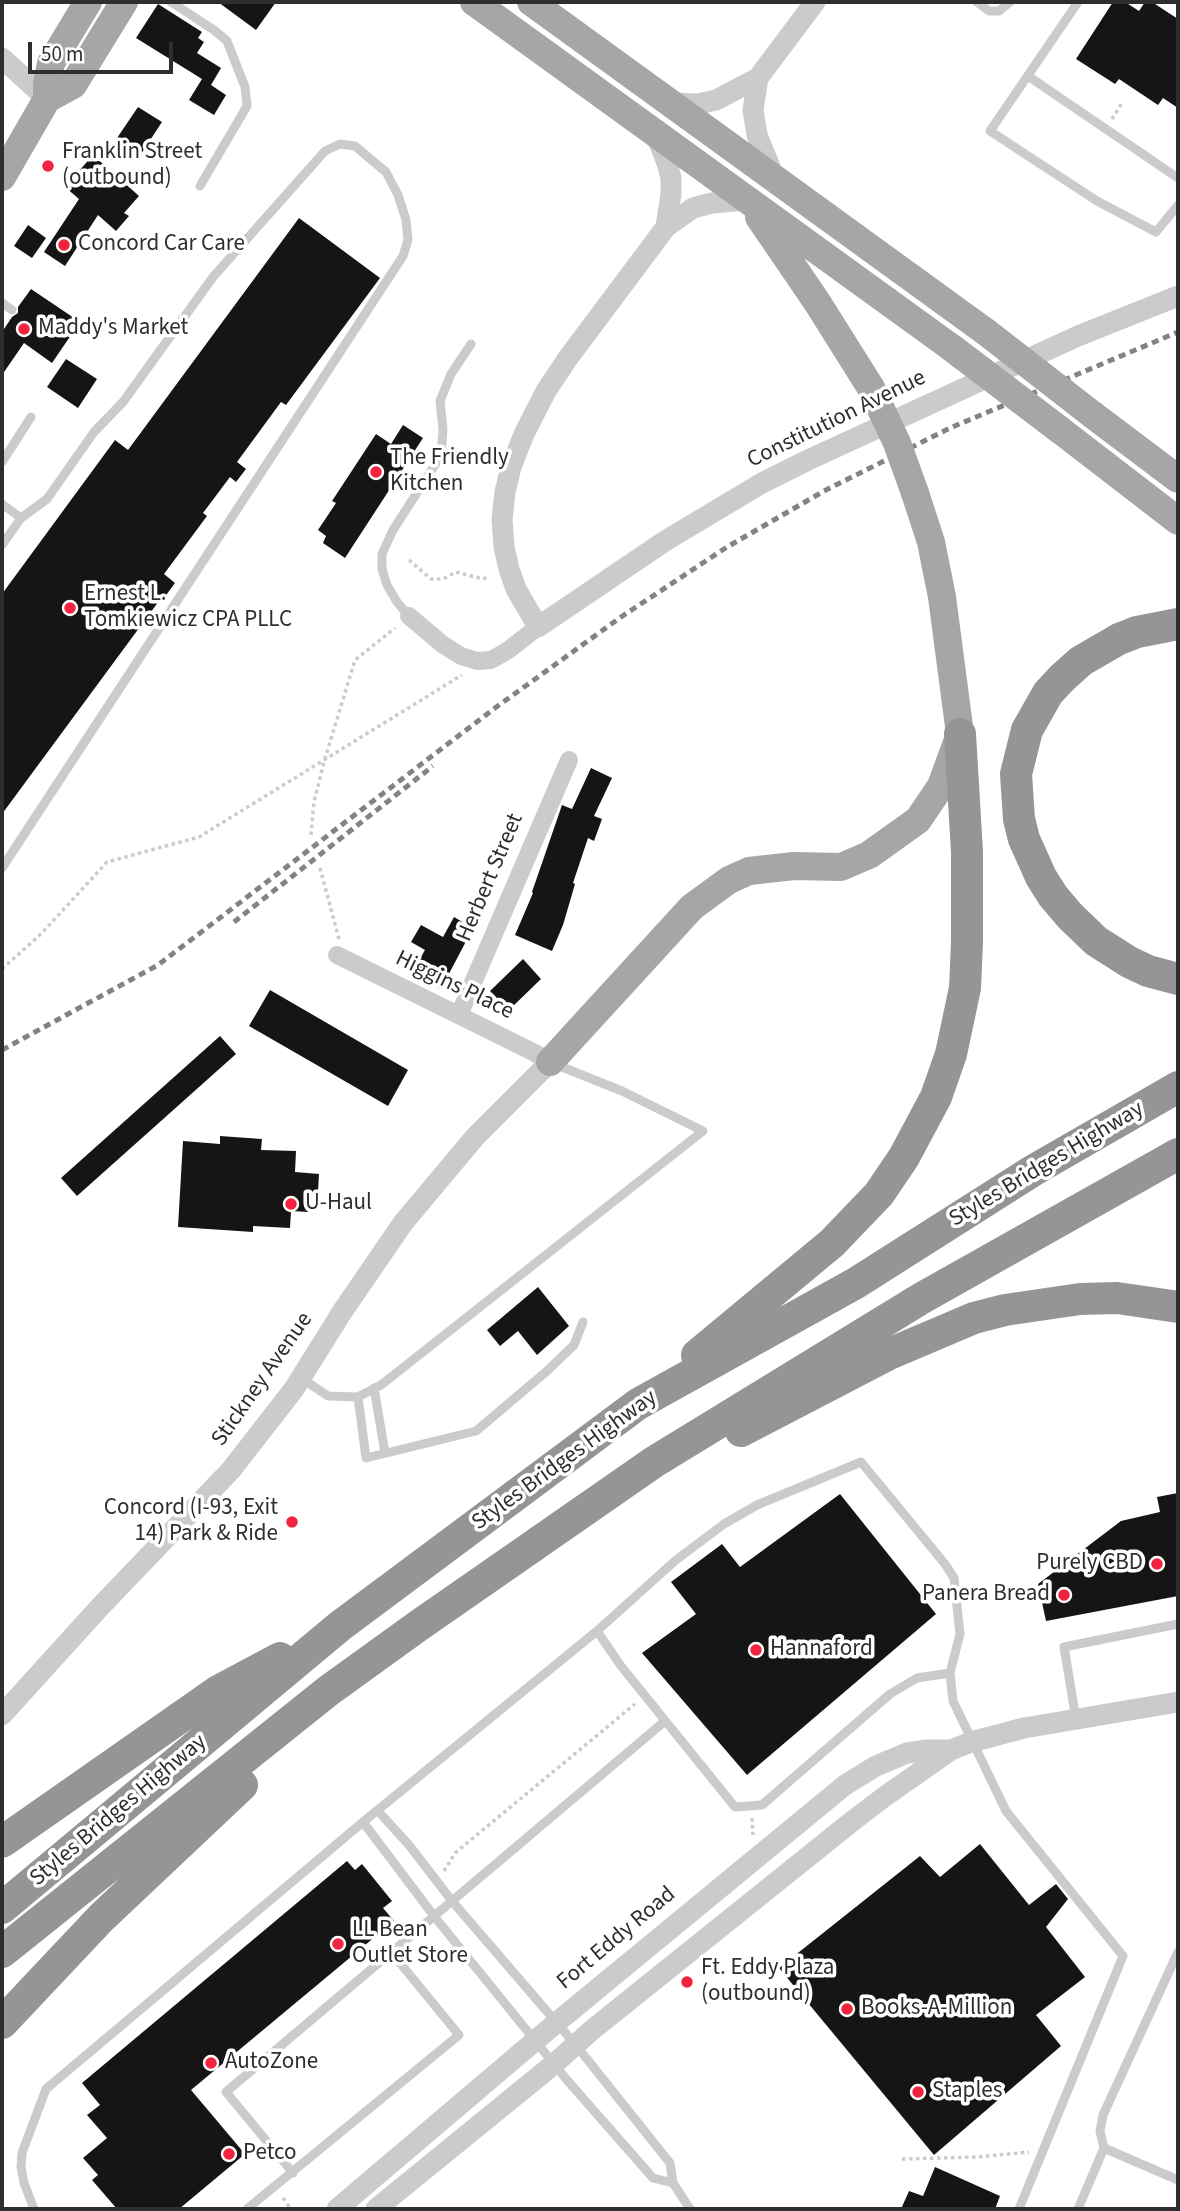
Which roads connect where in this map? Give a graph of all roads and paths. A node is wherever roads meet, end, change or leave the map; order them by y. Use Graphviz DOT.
graph roads {
  1 [pos="88,2"];
  2 [pos="124,2"];
  3 [pos="171,2"];
  4 [pos="474,2"];
  5 [pos="531,2"];
  6 [pos="815,2"];
  7 [pos="977,2"];
  8 [pos="1010,2"];
  9 [pos="1078,2"];
  10 [pos="2,58"];
  11 [pos="1028,75"];
  12 [pos="758,78"];
  13 [pos="47,99"];
  14 [pos="672,103"];
  15 [pos="655,132"];
  16 [pos="2,177"];
  17 [pos="774,177"];
  18 [pos="1178,178"];
  19 [pos="200,186"];
  20 [pos="747,200"];
  21 [pos="1178,205"];
  22 [pos="666,227"];
  23 [pos="1178,296"];
  24 [pos="2,303"];
  25 [pos="12,310"];
  26 [pos="471,344"];
  27 [pos="31,417"];
  28 [pos="2,463"];
  29 [pos="1178,479"];
  30 [pos="2,504"];
  31 [pos="21,518"];
  32 [pos="1178,521"];
  33 [pos="2,545"];
  34 [pos="409,560"];
  35 [pos="492,575"];
  36 [pos="409,616"];
  37 [pos="1178,624"];
  38 [pos="538,627"];
  39 [pos="477,661"];
  40 [pos="960,734"];
  41 [pos="569,760"];
  42 [pos="324,762"];
  43 [pos="311,835"];
  44 [pos="2,868"];
  45 [pos="320,868"];
  46 [pos="344,959"];
  47 [pos="2,969"];
  48 [pos="1178,979"];
  49 [pos="459,1015"];
  50 [pos="550,1062"];
  51 [pos="1178,1087"];
  52 [pos="1178,1154"];
  53 [pos="1178,1307"];
  54 [pos="583,1322"];
  55 [pos="301,1378"];
  56 [pos="374,1388"];
  57 [pos="358,1397"];
  58 [pos="638,1404"];
  59 [pos="385,1453"];
  60 [pos="654,1462"];
  61 [pos="1178,1624"];
  62 [pos="340,1626"];
  63 [pos="418,1626"];
  64 [pos="597,1631"];
  65 [pos="950,1673"];
  66 [pos="1178,1702"];
  67 [pos="636,1703"];
  68 [pos="2,1715"];
  69 [pos="1076,1719"];
  70 [pos="665,1721"];
  71 [pos="971,1742"];
  72 [pos="951,1750"];
  73 [pos="378,1811"];
  74 [pos="752,1818"];
  75 [pos="363,1822"];
  76 [pos="753,1837"];
  77 [pos="2,1842"];
  78 [pos="440,1878"];
  79 [pos="452,1901"];
  80 [pos="2,1908"];
  81 [pos="434,1916"];
  82 [pos="2,1952"];
  83 [pos="391,1952"];
  84 [pos="1178,1952"];
  85 [pos="2,2023"];
  86 [pos="556,2023"];
  87 [pos="536,2040"];
  88 [pos="575,2044"];
  89 [pos="554,2064"];
  90 [pos="1104,2148"];
  91 [pos="1044,2151"];
  92 [pos="902,2160"];
  93 [pos="293,2173"];
  94 [pos="1178,2180"];
  95 [pos="673,2183"];
  96 [pos="282,2197"];
  97 [pos="34,2209"];
  98 [pos="247,2209"];
  99 [pos="291,2209"];
  100 [pos="337,2209"];
  101 [pos="376,2209"];
  102 [pos="690,2209"];
  103 [pos="1019,2209"];
  104 [pos="1078,2209"];
  1 -- 13 [label="main road"];
  2 -- 13 [label="main road"];
  3 -- 19 [label="lane"];
  4 -- 15 [label="main road"];
  5 -- 14 [label="main road"];
  6 -- 12 [label="street"];
  7 -- 8 [label="lane"];
  9 -- 11 [label="lane"];
  10 -- 13 [label="street"];
  11 -- 18 [label="lane"];
  11 -- 21 [label="lane"];
  12 -- 14 [label="street"];
  12 -- 17 [label="street"];
  13 -- 16 [label="main road"];
  14 -- 17 [label="main road"];
  15 -- 20 [label="main road"];
  15 -- 22 [label="street"];
  17 -- 29 [label="main road, bridge"];
  20 -- 22 [label="street"];
  20 -- 32 [label="main road, bridge"];
  20 -- 40 [label="main road, bridge"];
  22 -- 38 [label="street"];
  23 -- 38 [label="street, Constitution Avenue"];
  24 -- 25 [label="lane"];
  26 -- 36 [label="lane"];
  27 -- 28 [label="lane"];
  30 -- 31 [label="lane"];
  31 -- 33 [label="lane"];
  31 -- 44 [label="lane"];
  34 -- 35 [label="path"];
  36 -- 39 [label="street"];
  36 -- 42 [label="path"];
  37 -- 48 [label="highway"];
  38 -- 39 [label="street"];
  39 -- 42 [label="path"];
  40 -- 50 [label="main road"];
  40 -- 58 [label="highway"];
  41 -- 49 [label="street, Herbert Street"];
  42 -- 43 [label="path"];
  42 -- 47 [label="path"];
  45 -- 46 [label="path"];
  46 -- 49 [label="street, Higgins Place"];
  49 -- 50 [label="street, Higgins Place"];
  50 -- 55 [label="street, Stickney Avenue"];
  50 -- 56 [label="lane"];
  51 -- 58 [label="highway, Styles Bridges Highway"];
  52 -- 60 [label="highway, Styles Bridges Highway"];
  53 -- 60 [label="highway"];
  54 -- 59 [label="lane"];
  55 -- 57 [label="lane"];
  55 -- 68 [label="street, Stickney Avenue"];
  56 -- 57 [label="lane"];
  56 -- 59 [label="lane"];
  57 -- 59 [label="lane"];
  58 -- 62 [label="highway, Styles Bridges Highway"];
  60 -- 63 [label="highway, Styles Bridges Highway"];
  61 -- 69 [label="lane"];
  62 -- 77 [label="highway"];
  62 -- 80 [label="highway, Styles Bridges Highway"];
  63 -- 82 [label="highway, Styles Bridges Highway"];
  63 -- 85 [label="highway"];
  64 -- 65 [label="lane"];
  64 -- 70 [label="lane"];
  64 -- 73 [label="lane"];
  65 -- 70 [label="lane"];
  65 -- 71 [label="lane"];
  66 -- 69 [label="street, Fort Eddy Road"];
  67 -- 78 [label="path"];
  69 -- 71 [label="street, Fort Eddy Road"];
  70 -- 79 [label="lane"];
  71 -- 72 [label="street, Fort Eddy Road"];
  71 -- 91 [label="lane"];
  72 -- 86 [label="street, Fort Eddy Road"];
  72 -- 88 [label="street, Fort Eddy Road"];
  73 -- 75 [label="lane"];
  73 -- 79 [label="lane"];
  74 -- 76 [label="path"];
  75 -- 81 [label="lane"];
  75 -- 97 [label="lane"];
  79 -- 81 [label="lane"];
  79 -- 86 [label="lane"];
  81 -- 83 [label="lane"];
  81 -- 87 [label="lane"];
  83 -- 93 [label="lane"];
  83 -- 93 [label="lane"];
  84 -- 90 [label="lane"];
  86 -- 87 [label="street, Fort Eddy Road"];
  86 -- 88 [label="lane"];
  87 -- 89 [label="lane"];
  87 -- 100 [label="street, Fort Eddy Road"];
  88 -- 89 [label="street, Fort Eddy Road"];
  88 -- 95 [label="lane"];
  89 -- 95 [label="lane"];
  89 -- 101 [label="street, Fort Eddy Road"];
  90 -- 94 [label="lane"];
  90 -- 104 [label="lane"];
  91 -- 92 [label="path"];
  91 -- 103 [label="lane"];
  93 -- 98 [label="lane"];
  95 -- 102 [label="lane"];
  96 -- 99 [label="path"];
}
